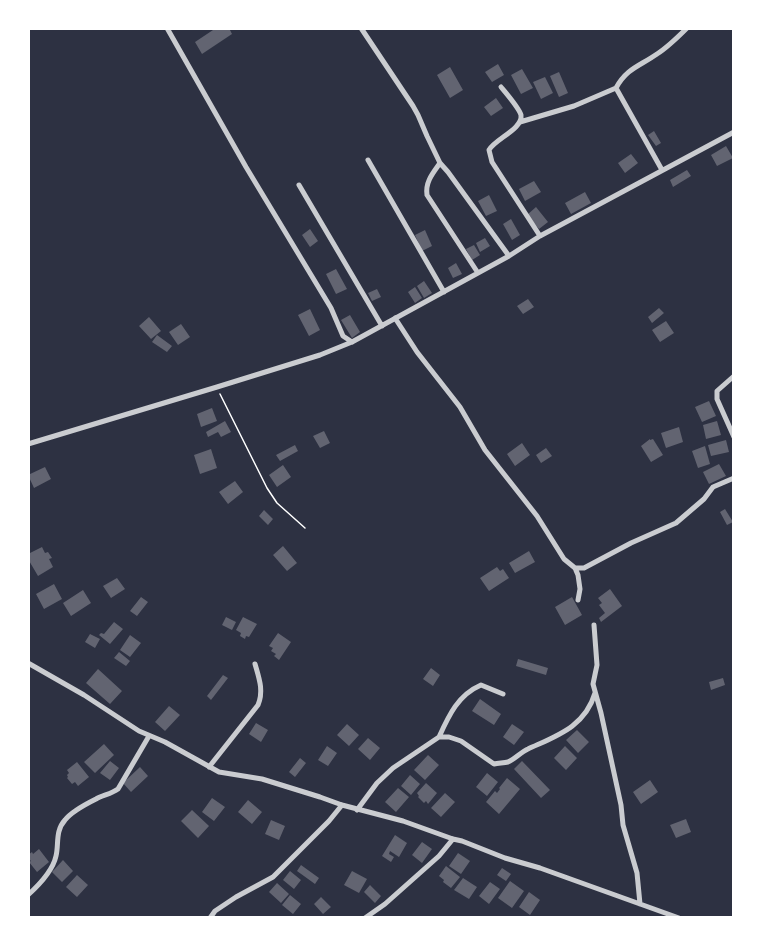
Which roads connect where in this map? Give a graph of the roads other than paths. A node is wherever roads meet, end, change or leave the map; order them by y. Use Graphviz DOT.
graph roads {
  1 [pos="167,28"];
  2 [pos="361,28"];
  3 [pos="687,28"];
  4 [pos="501,87"];
  5 [pos="616,88"];
  6 [pos="520,122"];
  7 [pos="734,132"];
  8 [pos="368,160"];
  9 [pos="440,163"];
  10 [pos="662,170"];
  11 [pos="299,185"];
  12 [pos="540,236"];
  13 [pos="509,256"];
  14 [pos="478,273"];
  15 [pos="444,292"];
  16 [pos="395,318"];
  17 [pos="382,326"];
  18 [pos="343,336"];
  19 [pos="352,342"];
  20 [pos="337,348"];
  21 [pos="734,376"];
  22 [pos="734,436"];
  23 [pos="28,444"];
  24 [pos="734,478"];
  25 [pos="574,568"];
  26 [pos="578,600"];
  27 [pos="594,625"];
  28 [pos="28,663"];
  29 [pos="255,664"];
  30 [pos="595,693"];
  31 [pos="503,694"];
  32 [pos="149,736"];
  33 [pos="439,737"];
  34 [pos="209,767"];
  35 [pos="342,805"];
  36 [pos="357,810"];
  37 [pos="453,839"];
  38 [pos="28,895"];
  39 [pos="640,904"];
  40 [pos="210,918"];
  41 [pos="365,918"];
  42 [pos="679,918"];
  1 -- 18 [label="street"];
  2 -- 9 [label="street"];
  3 -- 5 [label="street"];
  4 -- 6 [label="street"];
  5 -- 6 [label="street"];
  5 -- 10 [label="street"];
  6 -- 12 [label="street"];
  7 -- 10 [label="street"];
  8 -- 15 [label="street"];
  9 -- 13 [label="street"];
  9 -- 14 [label="street"];
  10 -- 12 [label="street"];
  11 -- 17 [label="street"];
  12 -- 13 [label="street"];
  13 -- 14 [label="street"];
  14 -- 15 [label="street"];
  15 -- 16 [label="street"];
  16 -- 17 [label="street"];
  16 -- 25 [label="street"];
  17 -- 19 [label="street"];
  18 -- 19 [label="street"];
  18 -- 20 [label="street"];
  19 -- 20 [label="street"];
  20 -- 23 [label="street"];
  21 -- 22 [label="street"];
  24 -- 25 [label="street"];
  25 -- 26 [label="street"];
  27 -- 30 [label="street"];
  28 -- 32 [label="street"];
  29 -- 34 [label="street"];
  30 -- 33 [label="street"];
  30 -- 39 [label="street"];
  31 -- 33 [label="street"];
  32 -- 34 [label="street"];
  32 -- 38 [label="street"];
  33 -- 36 [label="street"];
  34 -- 35 [label="street"];
  35 -- 36 [label="street"];
  35 -- 40 [label="street"];
  36 -- 37 [label="street"];
  37 -- 39 [label="street"];
  37 -- 41 [label="street"];
  39 -- 42 [label="street"];
}
